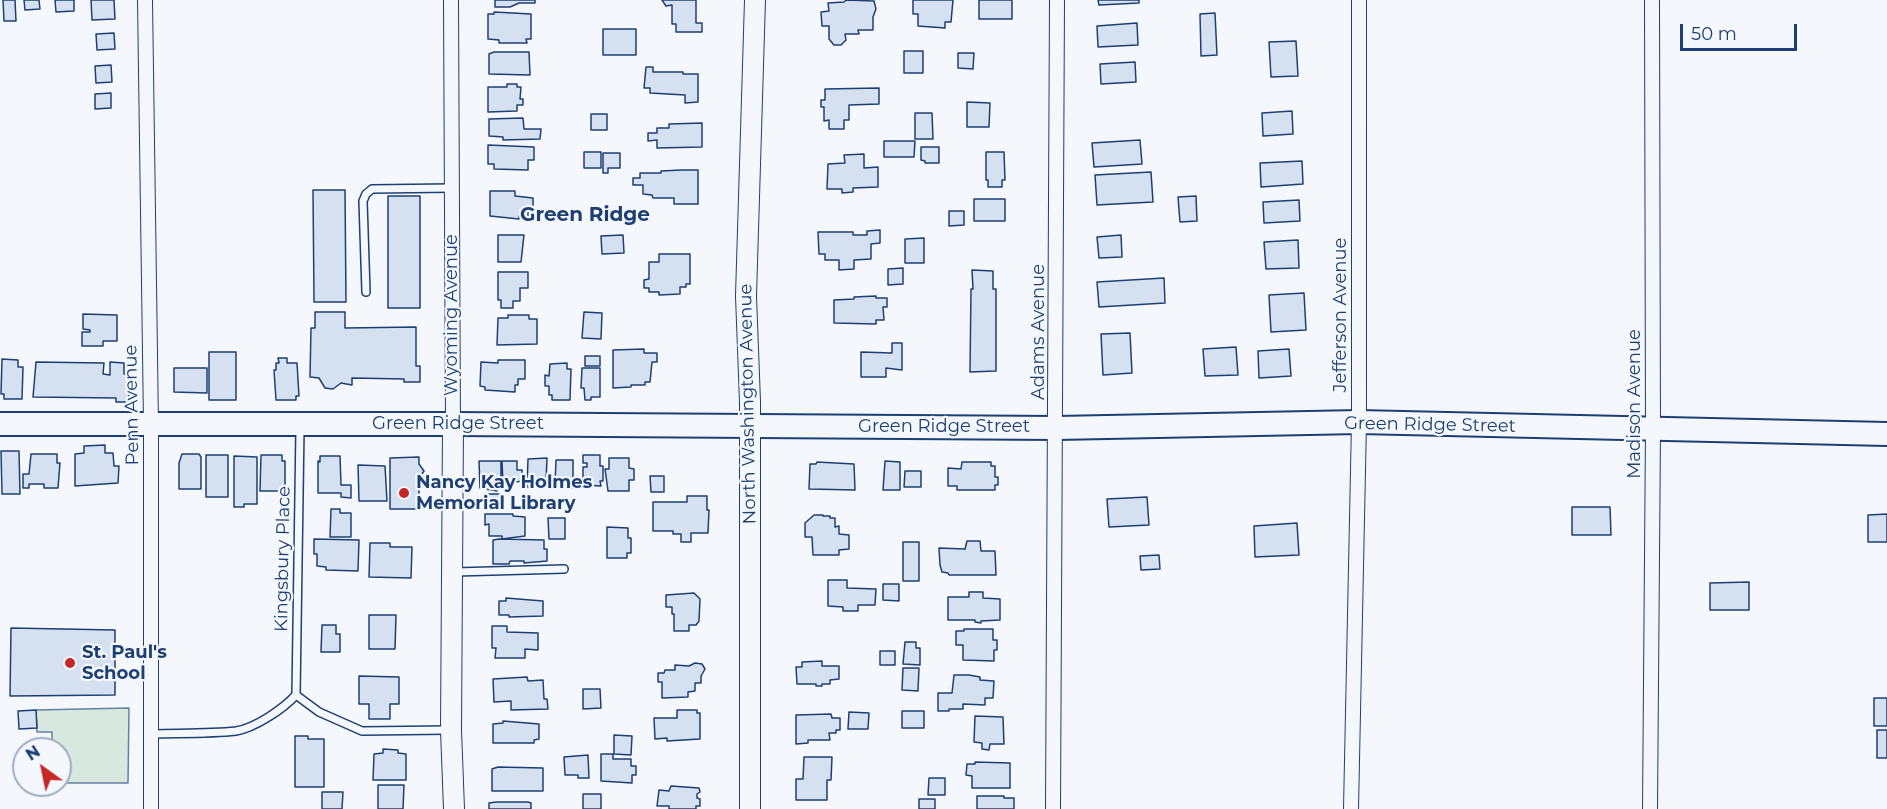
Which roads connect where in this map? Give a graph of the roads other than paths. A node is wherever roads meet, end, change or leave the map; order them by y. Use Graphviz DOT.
graph roads {
  1 [pos="145,0"];
  2 [pos="451,0"];
  3 [pos="755,0"];
  4 [pos="1057,0"];
  5 [pos="1359,0"];
  6 [pos="1652,0"];
  7 [pos="452,188"];
  8 [pos="366,292"];
  9 [pos="1359,423"];
  10 [pos="0,424"];
  11 [pos="151,424"];
  12 [pos="300,424"];
  13 [pos="453,424"];
  14 [pos="749,426"];
  15 [pos="1057,428"];
  16 [pos="1653,430"];
  17 [pos="1887,434"];
  18 [pos="564,569"];
  19 [pos="452,573"];
  20 [pos="296,695"];
  21 [pos="451,730"];
  22 [pos="151,734"];
  23 [pos="151,809"];
  24 [pos="454,809"];
  25 [pos="750,809"];
  26 [pos="1053,809"];
  27 [pos="1351,809"];
  28 [pos="1650,809"];
  1 -- 11 [label="street, Penn Avenue"];
  2 -- 7 [label="street, Wyoming Avenue"];
  3 -- 14 [label="street, North Washington Avenue"];
  4 -- 15 [label="street, Adams Avenue"];
  5 -- 9 [label="street, Jefferson Avenue"];
  6 -- 16 [label="street, Madison Avenue"];
  7 -- 8 [label="lane"];
  7 -- 13 [label="street, Wyoming Avenue"];
  9 -- 15 [label="main road, Green Ridge Street"];
  9 -- 16 [label="main road, Green Ridge Street"];
  9 -- 27 [label="street, Jefferson Avenue"];
  10 -- 11 [label="main road, Green Ridge Street"];
  11 -- 12 [label="main road, Green Ridge Street"];
  11 -- 22 [label="street, Penn Avenue"];
  12 -- 13 [label="main road, Green Ridge Street"];
  12 -- 20 [label="lane, Kingsbury Place"];
  13 -- 14 [label="main road, Green Ridge Street"];
  13 -- 19 [label="street, Wyoming Avenue"];
  14 -- 15 [label="main road, Green Ridge Street"];
  14 -- 25 [label="street, North Washington Avenue"];
  15 -- 26 [label="street, Adams Avenue"];
  16 -- 17 [label="main road, Green Ridge Street"];
  16 -- 28 [label="street, Madison Avenue"];
  18 -- 19 [label="lane"];
  19 -- 21 [label="street, Wyoming Avenue"];
  20 -- 21 [label="lane"];
  20 -- 22 [label="lane"];
  21 -- 24 [label="street, Wyoming Avenue"];
  22 -- 23 [label="street, Penn Avenue"];
}
